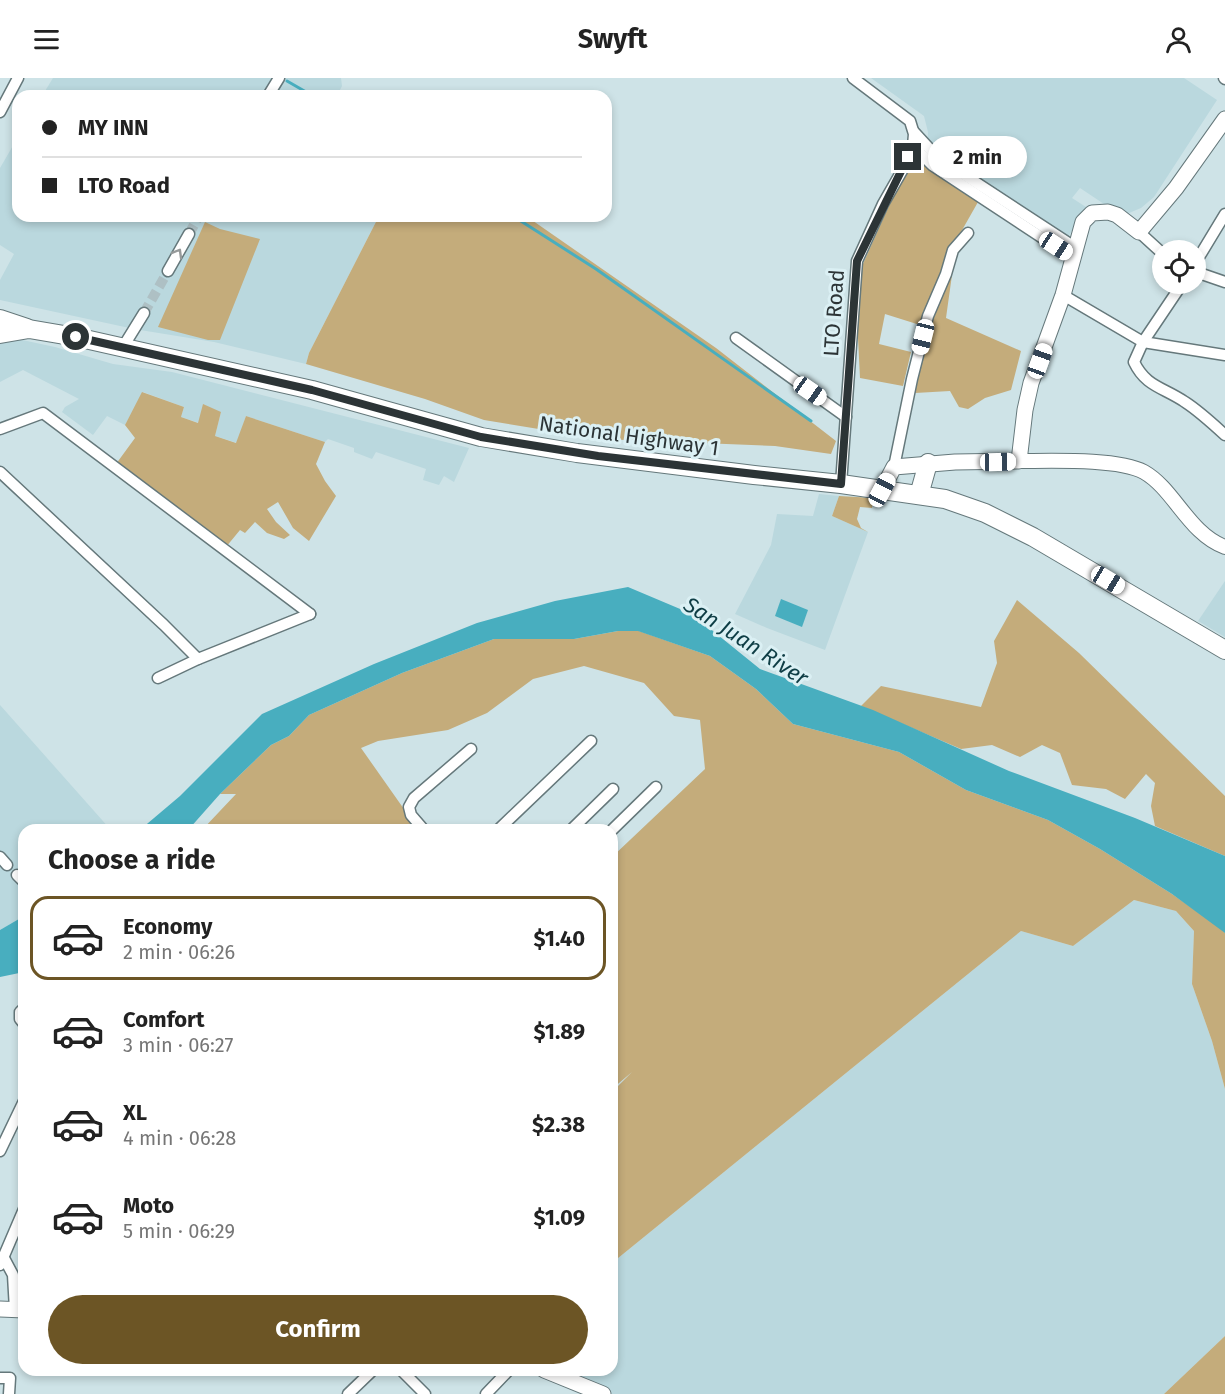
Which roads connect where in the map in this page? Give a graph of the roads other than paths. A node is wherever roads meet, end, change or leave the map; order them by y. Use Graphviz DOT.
graph roads {
  1 [pos="18,78"];
  2 [pos="853,78"];
  3 [pos="0,112"];
  4 [pos="1225,118"];
  5 [pos="914,132"];
  6 [pos="913,146"];
  7 [pos="1225,214"];
  8 [pos="1139,232"];
  9 [pos="968,233"];
  10 [pos="189,234"];
  11 [pos="1152,244"];
  12 [pos="1206,245"];
  13 [pos="1075,253"];
  14 [pos="168,271"];
  15 [pos="1206,275"];
  16 [pos="1225,282"];
  17 [pos="1175,294"];
  18 [pos="1064,295"];
  19 [pos="144,313"];
  20 [pos="0,319"];
  21 [pos="29,329"];
  22 [pos="0,334"];
  23 [pos="736,338"];
  24 [pos="1143,342"];
  25 [pos="123,347"];
  26 [pos="1225,356"];
  27 [pos="846,417"];
  28 [pos="0,429"];
  29 [pos="1225,435"];
  30 [pos="1019,461"];
  31 [pos="928,464"];
  32 [pos="894,466"];
  33 [pos="0,472"];
  34 [pos="841,484"];
  35 [pos="882,490"];
  36 [pos="919,495"];
  37 [pos="1225,548"];
  38 [pos="1225,651"];
  39 [pos="198,658"];
  40 [pos="158,678"];
  41 [pos="591,741"];
  42 [pos="471,749"];
  43 [pos="656,787"];
  44 [pos="613,789"];
  45 [pos="419,824"];
  46 [pos="504,824"];
  47 [pos="577,824"];
  48 [pos="618,824"];
  49 [pos="18,1114"];
  50 [pos="0,1151"];
  51 [pos="18,1223"];
  52 [pos="3,1258"];
  53 [pos="13,1310"];
  54 [pos="366,1376"];
  55 [pos="407,1376"];
  56 [pos="503,1376"];
  57 [pos="559,1376"];
  58 [pos="0,1378"];
  59 [pos="9,1394"];
  60 [pos="348,1394"];
  61 [pos="425,1394"];
  62 [pos="486,1394"];
  63 [pos="603,1394"];
  1 -- 3 [label="street"];
  2 -- 5 [label="street"];
  4 -- 8 [label="main road"];
  5 -- 6 [label="street, LTO Road"];
  5 -- 13 [label="street"];
  6 -- 13 [label="street"];
  6 -- 27 [label="street, LTO Road"];
  7 -- 12 [label="street"];
  8 -- 11 [label="street"];
  8 -- 13 [label="main road"];
  9 -- 32 [label="street"];
  14 -- 10 [label="street, one-way"];
  13 -- 18 [label="main road"];
  15 -- 16 [label="street"];
  17 -- 24 [label="street"];
  18 -- 24 [label="street"];
  18 -- 30 [label="main road"];
  19 -- 25 [label="street"];
  20 -- 21 [label="highway"];
  21 -- 22 [label="highway, National Highway 1"];
  21 -- 25 [label="highway, National Highway 1"];
  23 -- 27 [label="street"];
  24 -- 26 [label="street"];
  24 -- 29 [label="street"];
  25 -- 34 [label="highway, National Highway 1"];
  27 -- 34 [label="street, LTO Road"];
  28 -- 39 [label="street"];
  30 -- 31 [label="main road"];
  30 -- 37 [label="street"];
  31 -- 32 [label="main road"];
  31 -- 36 [label="highway"];
  32 -- 35 [label="main road"];
  33 -- 39 [label="street"];
  34 -- 35 [label="highway, National Highway 1"];
  35 -- 36 [label="highway, National Highway 1"];
  36 -- 38 [label="highway, National Highway 1"];
  39 -- 40 [label="street"];
  41 -- 46 [label="street"];
  42 -- 45 [label="street"];
  43 -- 48 [label="street"];
  44 -- 47 [label="street"];
  49 -- 50 [label="street"];
  51 -- 52 [label="street"];
  52 -- 53 [label="street"];
  54 -- 60 [label="street"];
  55 -- 61 [label="street"];
  56 -- 62 [label="street"];
  57 -- 63 [label="main road"];
  58 -- 59 [label="street"];
}
